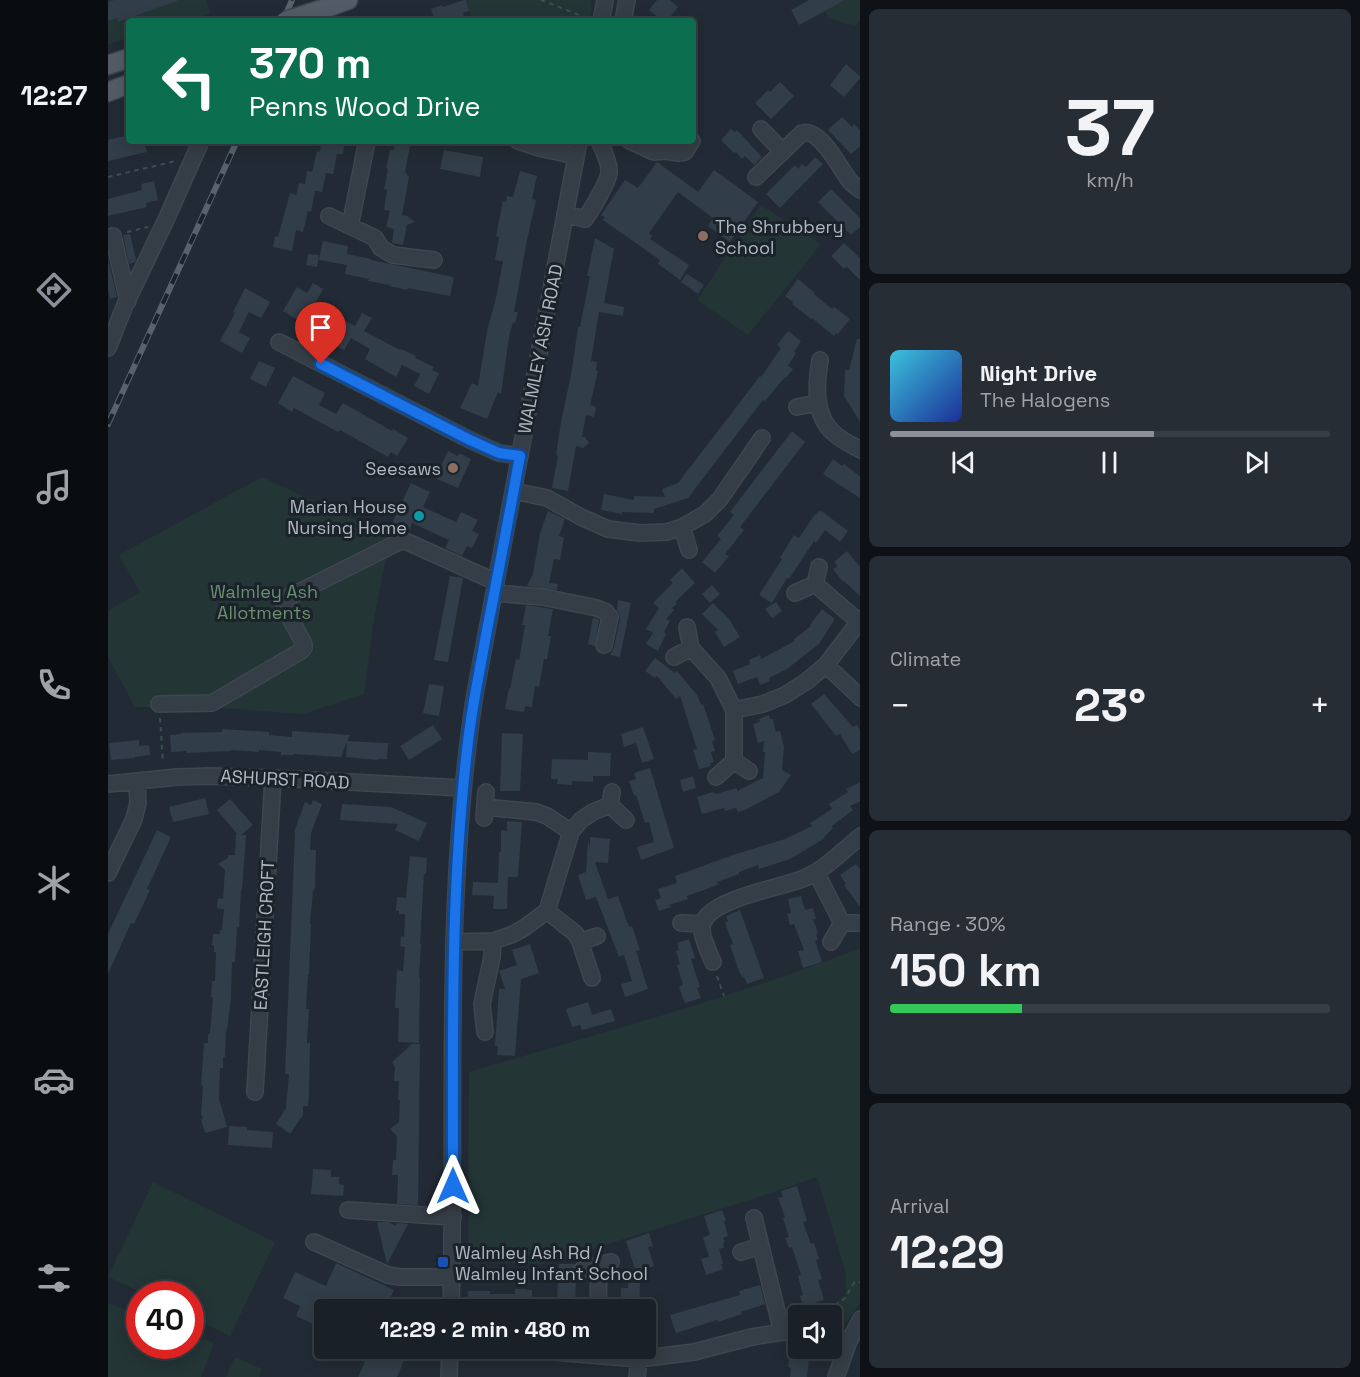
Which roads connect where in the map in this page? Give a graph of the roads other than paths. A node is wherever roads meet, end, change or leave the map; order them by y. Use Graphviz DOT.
graph roads {
  1 [pos="348,0"];
  2 [pos="605,0"];
  3 [pos="627,0"];
  4 [pos="294,18"];
  5 [pos="602,18"];
  6 [pos="624,18"];
  7 [pos="126,59"];
  8 [pos="108,65"];
  9 [pos="126,85"];
  10 [pos="108,92"];
  11 [pos="761,129"];
  12 [pos="366,144"];
  13 [pos="527,144"];
  14 [pos="600,144"];
  15 [pos="637,144"];
  16 [pos="695,144"];
  17 [pos="196,148"];
  18 [pos="577,148"];
  19 [pos="782,151"];
  20 [pos="756,177"];
  21 [pos="860,189"];
  22 [pos="565,214"];
  23 [pos="329,216"];
  24 [pos="350,226"];
  25 [pos="113,236"];
  26 [pos="434,261"];
  27 [pos="128,300"];
  28 [pos="279,342"];
  29 [pos="108,348"];
  30 [pos="820,360"];
  31 [pos="817,403"];
  32 [pos="797,407"];
  33 [pos="762,438"];
  34 [pos="860,449"];
  35 [pos="520,456"];
  36 [pos="514,491"];
  37 [pos="682,527"];
  38 [pos="689,550"];
  39 [pos="819,567"];
  40 [pos="815,584"];
  41 [pos="495,588"];
  42 [pos="795,593"];
  43 [pos="859,620"];
  44 [pos="687,627"];
  45 [pos="604,645"];
  46 [pos="691,648"];
  47 [pos="674,657"];
  48 [pos="826,665"];
  49 [pos="860,697"];
  50 [pos="159,704"];
  51 [pos="734,710"];
  52 [pos="734,761"];
  53 [pos="749,771"];
  54 [pos="716,777"];
  55 [pos="273,778"];
  56 [pos="137,781"];
  57 [pos="108,784"];
  58 [pos="463,789"];
  59 [pos="485,806"];
  60 [pos="626,820"];
  61 [pos="571,832"];
  62 [pos="860,837"];
  63 [pos="816,872"];
  64 [pos="108,873"];
  65 [pos="547,910"];
  66 [pos="681,923"];
  67 [pos="702,924"];
  68 [pos="597,936"];
  69 [pos="493,941"];
  70 [pos="454,942"];
  71 [pos="580,942"];
  72 [pos="831,942"];
  73 [pos="713,962"];
  74 [pos="592,978"];
  75 [pos="485,1032"];
  76 [pos="255,1092"];
  77 [pos="348,1210"];
  78 [pos="453,1217"];
  79 [pos="754,1218"];
  80 [pos="314,1242"];
  81 [pos="761,1246"];
  82 [pos="741,1252"];
  83 [pos="582,1270"];
  84 [pos="452,1277"];
  85 [pos="451,1299"];
  86 [pos="600,1299"];
  87 [pos="860,1321"];
  88 [pos="782,1332"];
  89 [pos="788,1332"];
  90 [pos="842,1339"];
  91 [pos="849,1341"];
  92 [pos="656,1357"];
  93 [pos="453,1359"];
  94 [pos="639,1359"];
  95 [pos="449,1377"];
  96 [pos="637,1377"];
  97 [pos="836,1377"];
  1 -- 4 [label="main road, bridge"];
  2 -- 5 [label="street"];
  3 -- 6 [label="street"];
  7 -- 8 [label="main road"];
  9 -- 10 [label="main road"];
  11 -- 19 [label="street"];
  12 -- 24 [label="street"];
  13 -- 18 [label="street"];
  14 -- 22 [label="street"];
  15 -- 16 [label="street"];
  17 -- 27 [label="street"];
  18 -- 22 [label="street, WALMLEY ASH ROAD"];
  19 -- 20 [label="street"];
  19 -- 21 [label="street"];
  22 -- 35 [label="street, WALMLEY ASH ROAD"];
  23 -- 24 [label="street"];
  24 -- 26 [label="street"];
  25 -- 27 [label="street"];
  27 -- 29 [label="street"];
  28 -- 35 [label="street"];
  30 -- 31 [label="street"];
  31 -- 32 [label="street"];
  31 -- 34 [label="street"];
  33 -- 37 [label="street"];
  35 -- 36 [label="street, WALMLEY ASH ROAD"];
  36 -- 37 [label="street"];
  36 -- 41 [label="street, WALMLEY ASH ROAD"];
  37 -- 38 [label="street"];
  39 -- 40 [label="street"];
  40 -- 42 [label="street"];
  40 -- 43 [label="street"];
  41 -- 45 [label="street"];
  41 -- 50 [label="street"];
  41 -- 58 [label="street, WALMLEY ASH ROAD"];
  43 -- 48 [label="street"];
  44 -- 46 [label="street"];
  46 -- 47 [label="street"];
  46 -- 51 [label="street"];
  48 -- 49 [label="street"];
  48 -- 51 [label="street"];
  51 -- 52 [label="street"];
  52 -- 53 [label="street"];
  52 -- 54 [label="street"];
  55 -- 56 [label="street, ASHURST ROAD"];
  55 -- 58 [label="street, ASHURST ROAD"];
  55 -- 76 [label="street, EASTLEIGH CROFT"];
  56 -- 57 [label="street, ASHURST ROAD"];
  56 -- 64 [label="street"];
  58 -- 70 [label="street, WALMLEY ASH ROAD"];
  59 -- 61 [label="street"];
  60 -- 61 [label="street"];
  61 -- 65 [label="street"];
  62 -- 63 [label="street"];
  63 -- 67 [label="street"];
  63 -- 72 [label="street"];
  65 -- 69 [label="street"];
  65 -- 71 [label="street"];
  66 -- 67 [label="street"];
  67 -- 73 [label="street"];
  68 -- 71 [label="street"];
  69 -- 70 [label="street"];
  69 -- 75 [label="street"];
  70 -- 78 [label="street, WALMLEY ASH ROAD"];
  71 -- 74 [label="street"];
  77 -- 78 [label="street"];
  78 -- 84 [label="street, WALMLEY ASH ROAD"];
  79 -- 81 [label="street"];
  80 -- 84 [label="street"];
  81 -- 82 [label="street"];
  81 -- 88 [label="street"];
  83 -- 86 [label="street"];
  84 -- 85 [label="street, WALMLEY ASH ROAD"];
  87 -- 91 [label="street"];
  88 -- 89 [label="street"];
  88 -- 92 [label="street"];
  90 -- 91 [label="street"];
  91 -- 97 [label="street"];
  93 -- 95 [label="street"];
  94 -- 96 [label="street"];
}
